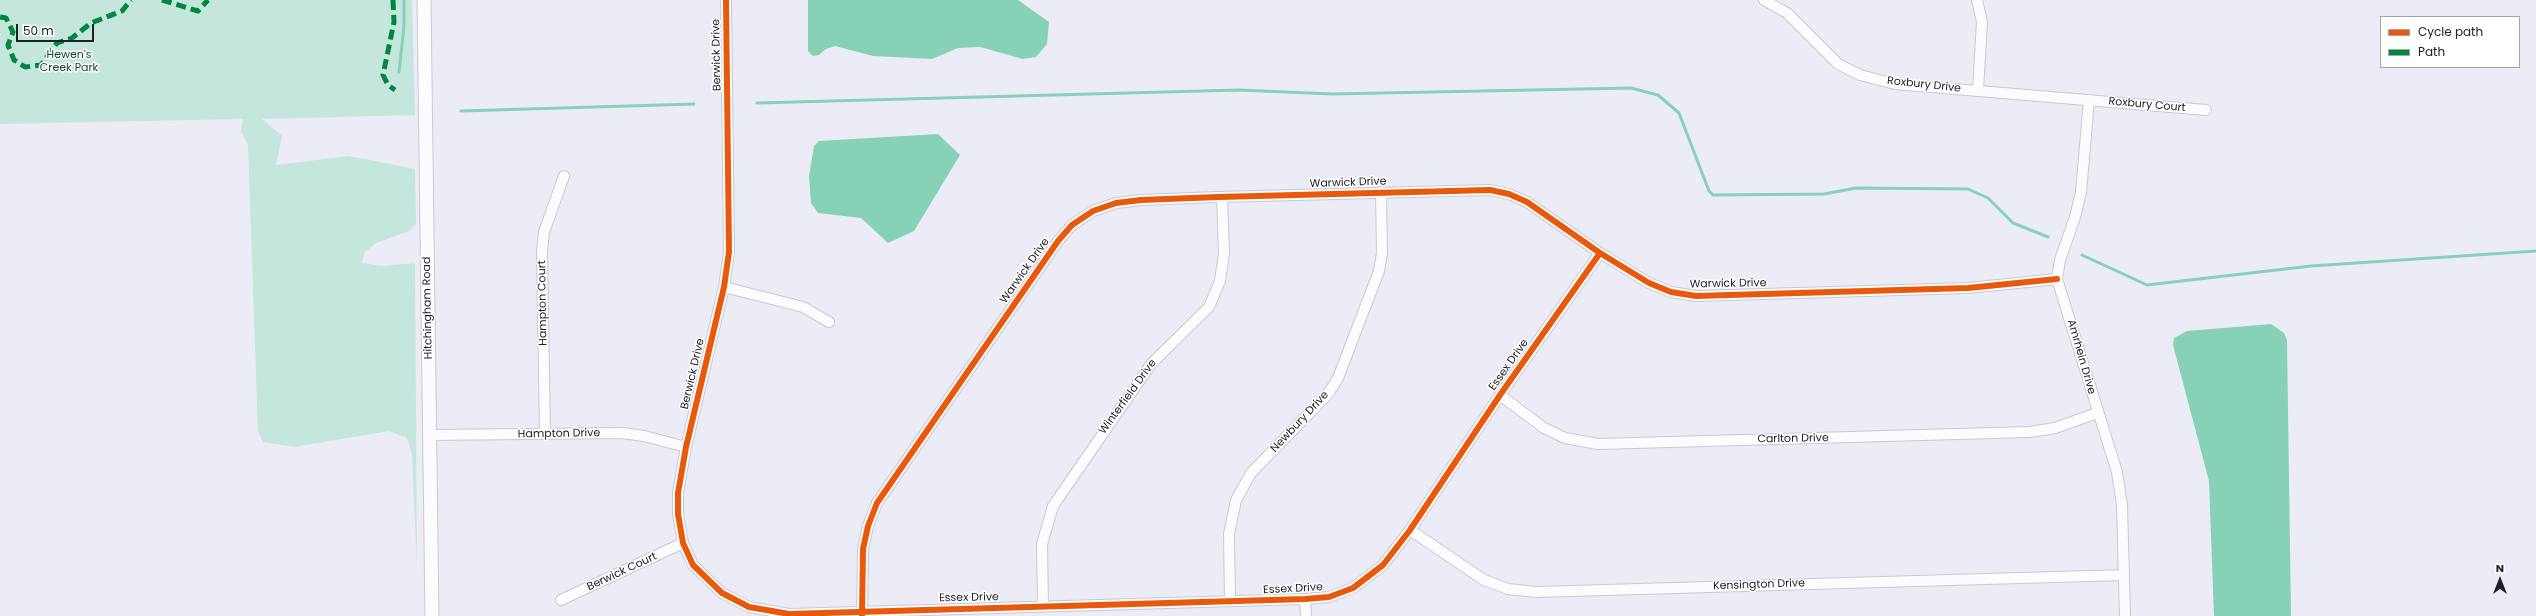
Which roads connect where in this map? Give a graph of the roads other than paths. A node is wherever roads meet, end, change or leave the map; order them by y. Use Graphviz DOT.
graph roads {
  1 [pos="424,0"];
  2 [pos="726,0"];
  3 [pos="1764,0"];
  4 [pos="1977,0"];
  5 [pos="1978,90"];
  6 [pos="2088,100"];
  7 [pos="2206,110"];
  8 [pos="564,176"];
  9 [pos="1382,192"];
  10 [pos="1222,197"];
  11 [pos="1600,253"];
  12 [pos="2057,279"];
  13 [pos="724,287"];
  14 [pos="829,322"];
  15 [pos="1500,396"];
  16 [pos="2097,413"];
  17 [pos="545,434"];
  18 [pos="430,436"];
  19 [pos="686,447"];
  20 [pos="1410,530"];
  21 [pos="683,543"];
  22 [pos="2124,575"];
  23 [pos="1305,599"];
  24 [pos="561,600"];
  25 [pos="1230,601"];
  26 [pos="1043,606"];
  27 [pos="862,613"];
  28 [pos="432,616"];
  29 [pos="1306,616"];
  30 [pos="2125,616"];
  1 -- 18 [label="street, Hitchingham Road"];
  2 -- 13 [label="street, Berwick Drive"];
  3 -- 5 [label="street, Roxbury Drive"];
  4 -- 5 [label="street"];
  5 -- 6 [label="street, Roxbury Drive"];
  6 -- 7 [label="street, Roxbury Court"];
  6 -- 12 [label="street, Amrhein Drive"];
  8 -- 17 [label="street, Hampton Court"];
  9 -- 10 [label="street, Warwick Drive"];
  9 -- 11 [label="street, Warwick Drive"];
  9 -- 25 [label="street, Newbury Drive"];
  10 -- 26 [label="street, Winterfield Drive"];
  10 -- 27 [label="street, Warwick Drive"];
  11 -- 12 [label="street, Warwick Drive"];
  11 -- 15 [label="street, Essex Drive"];
  12 -- 16 [label="street, Amrhein Drive"];
  13 -- 14 [label="street"];
  13 -- 19 [label="street, Berwick Drive"];
  15 -- 16 [label="street, Carlton Drive"];
  15 -- 20 [label="street, Essex Drive"];
  16 -- 22 [label="street, Amrhein Drive"];
  17 -- 18 [label="street, Hampton Drive"];
  17 -- 19 [label="street, Hampton Drive"];
  18 -- 28 [label="street, Hitchingham Road"];
  19 -- 21 [label="street, Berwick Drive"];
  20 -- 22 [label="street, Kensington Drive"];
  20 -- 23 [label="street, Essex Drive"];
  21 -- 24 [label="street, Berwick Court"];
  21 -- 27 [label="street, Berwick Drive"];
  22 -- 30 [label="street, Amrhein Drive"];
  23 -- 25 [label="street, Essex Drive"];
  23 -- 29 [label="street"];
  25 -- 26 [label="street, Essex Drive"];
  26 -- 27 [label="street, Essex Drive"];
}
